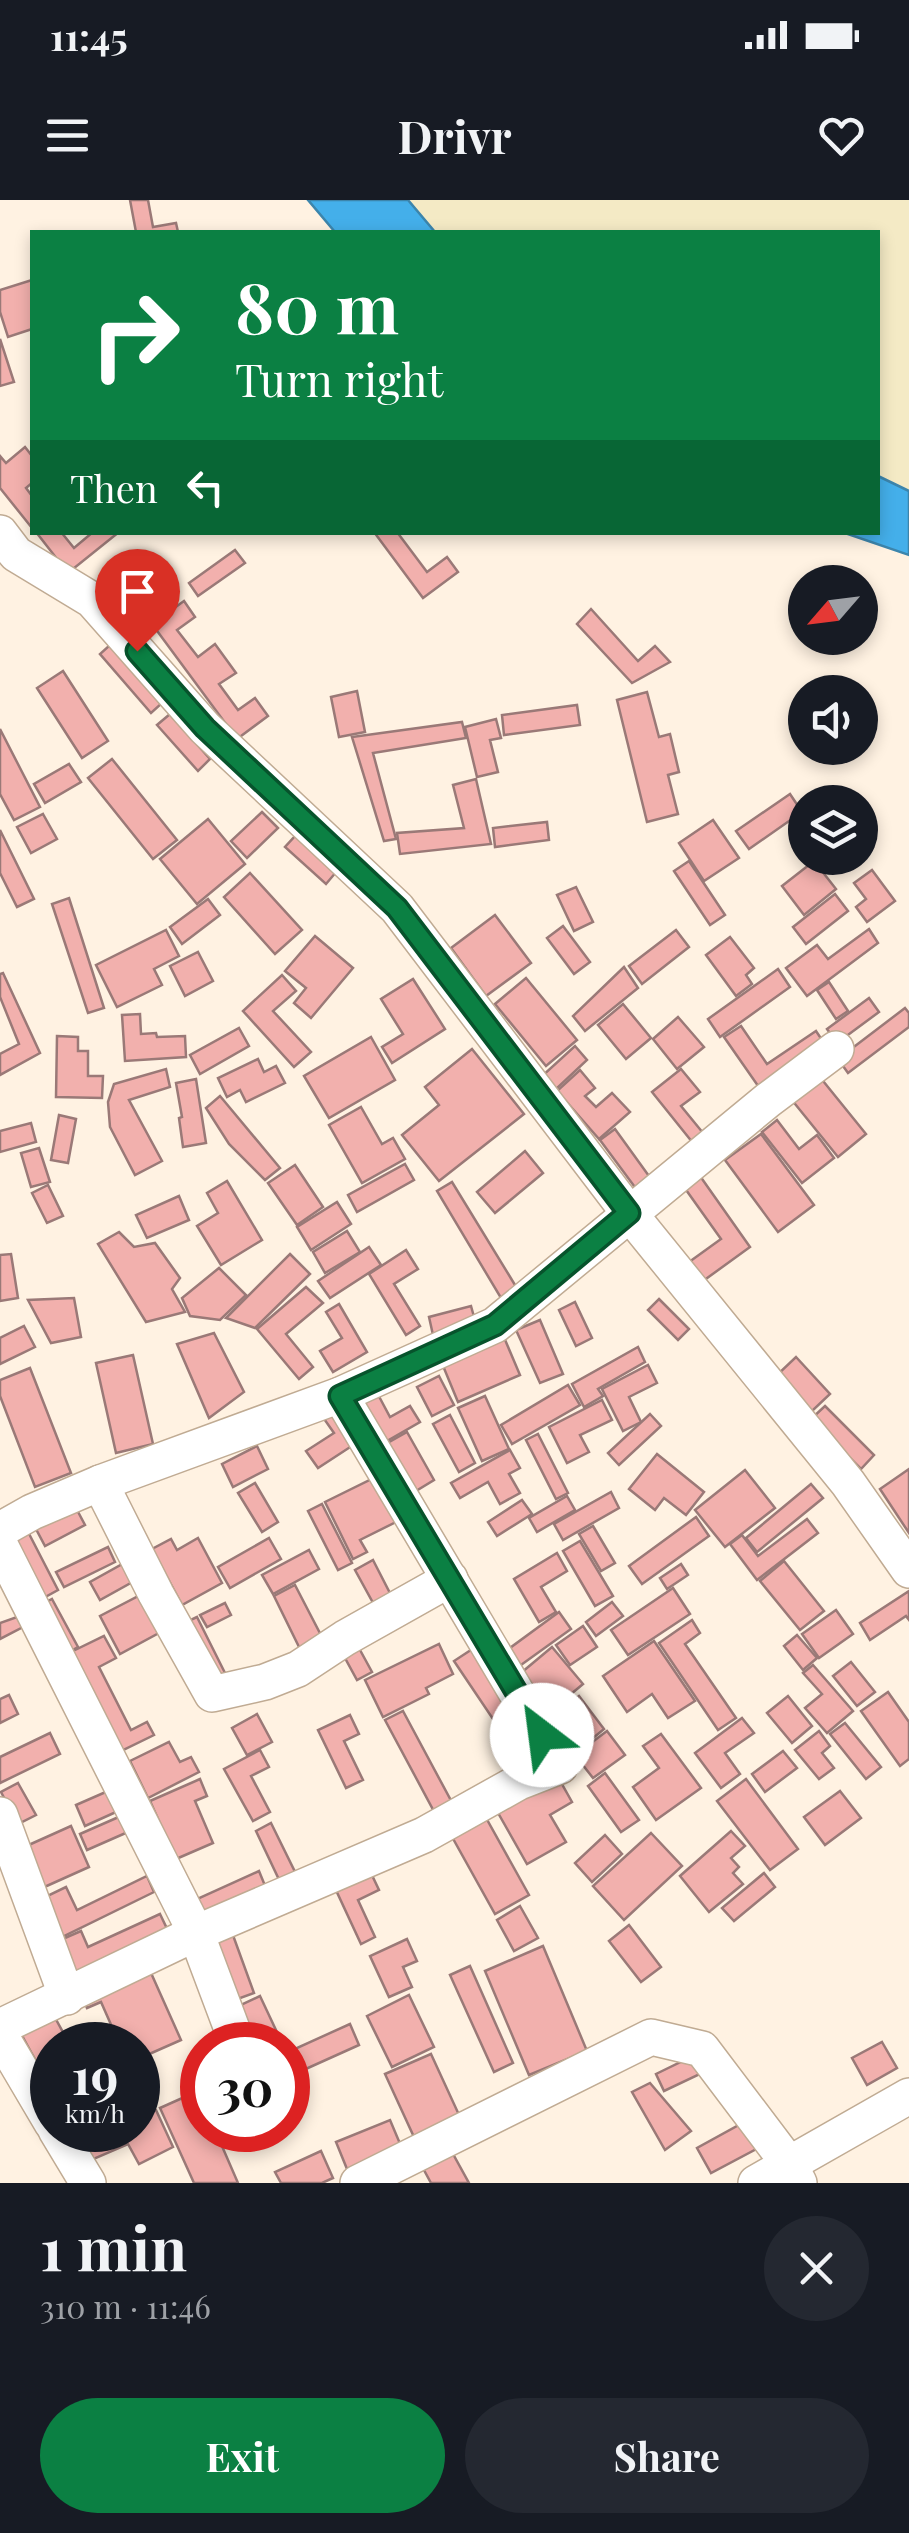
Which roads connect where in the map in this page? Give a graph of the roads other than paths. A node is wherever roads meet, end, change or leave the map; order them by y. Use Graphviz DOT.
graph roads {
  1 [pos="0,532"];
  2 [pos="836,1048"];
  3 [pos="629,1213"];
  4 [pos="340,1396"];
  5 [pos="100,1483"];
  6 [pos="0,1530"];
  7 [pos="0,1544"];
  8 [pos="909,1570"];
  9 [pos="450,1579"];
  10 [pos="0,1815"];
  11 [pos="196,1933"];
  12 [pos="66,1997"];
  13 [pos="229,2022"];
  14 [pos="0,2027"];
  15 [pos="0,2035"];
  16 [pos="30,2086"];
  17 [pos="909,2096"];
  18 [pos="69,2152"];
  19 [pos="794,2174"];
  20 [pos="88,2183"];
  21 [pos="358,2183"];
  22 [pos="756,2183"];
  1 -- 3 [label="street"];
  2 -- 3 [label="street"];
  3 -- 4 [label="street"];
  3 -- 8 [label="street"];
  4 -- 5 [label="street"];
  4 -- 9 [label="street"];
  5 -- 6 [label="street"];
  5 -- 9 [label="street"];
  7 -- 11 [label="street"];
  9 -- 11 [label="street"];
  10 -- 12 [label="street"];
  11 -- 12 [label="street"];
  11 -- 13 [label="street"];
  12 -- 14 [label="street"];
  15 -- 16 [label="street"];
  17 -- 19 [label="street"];
  18 -- 20 [label="street"];
  19 -- 21 [label="street"];
  19 -- 22 [label="street"];
}
